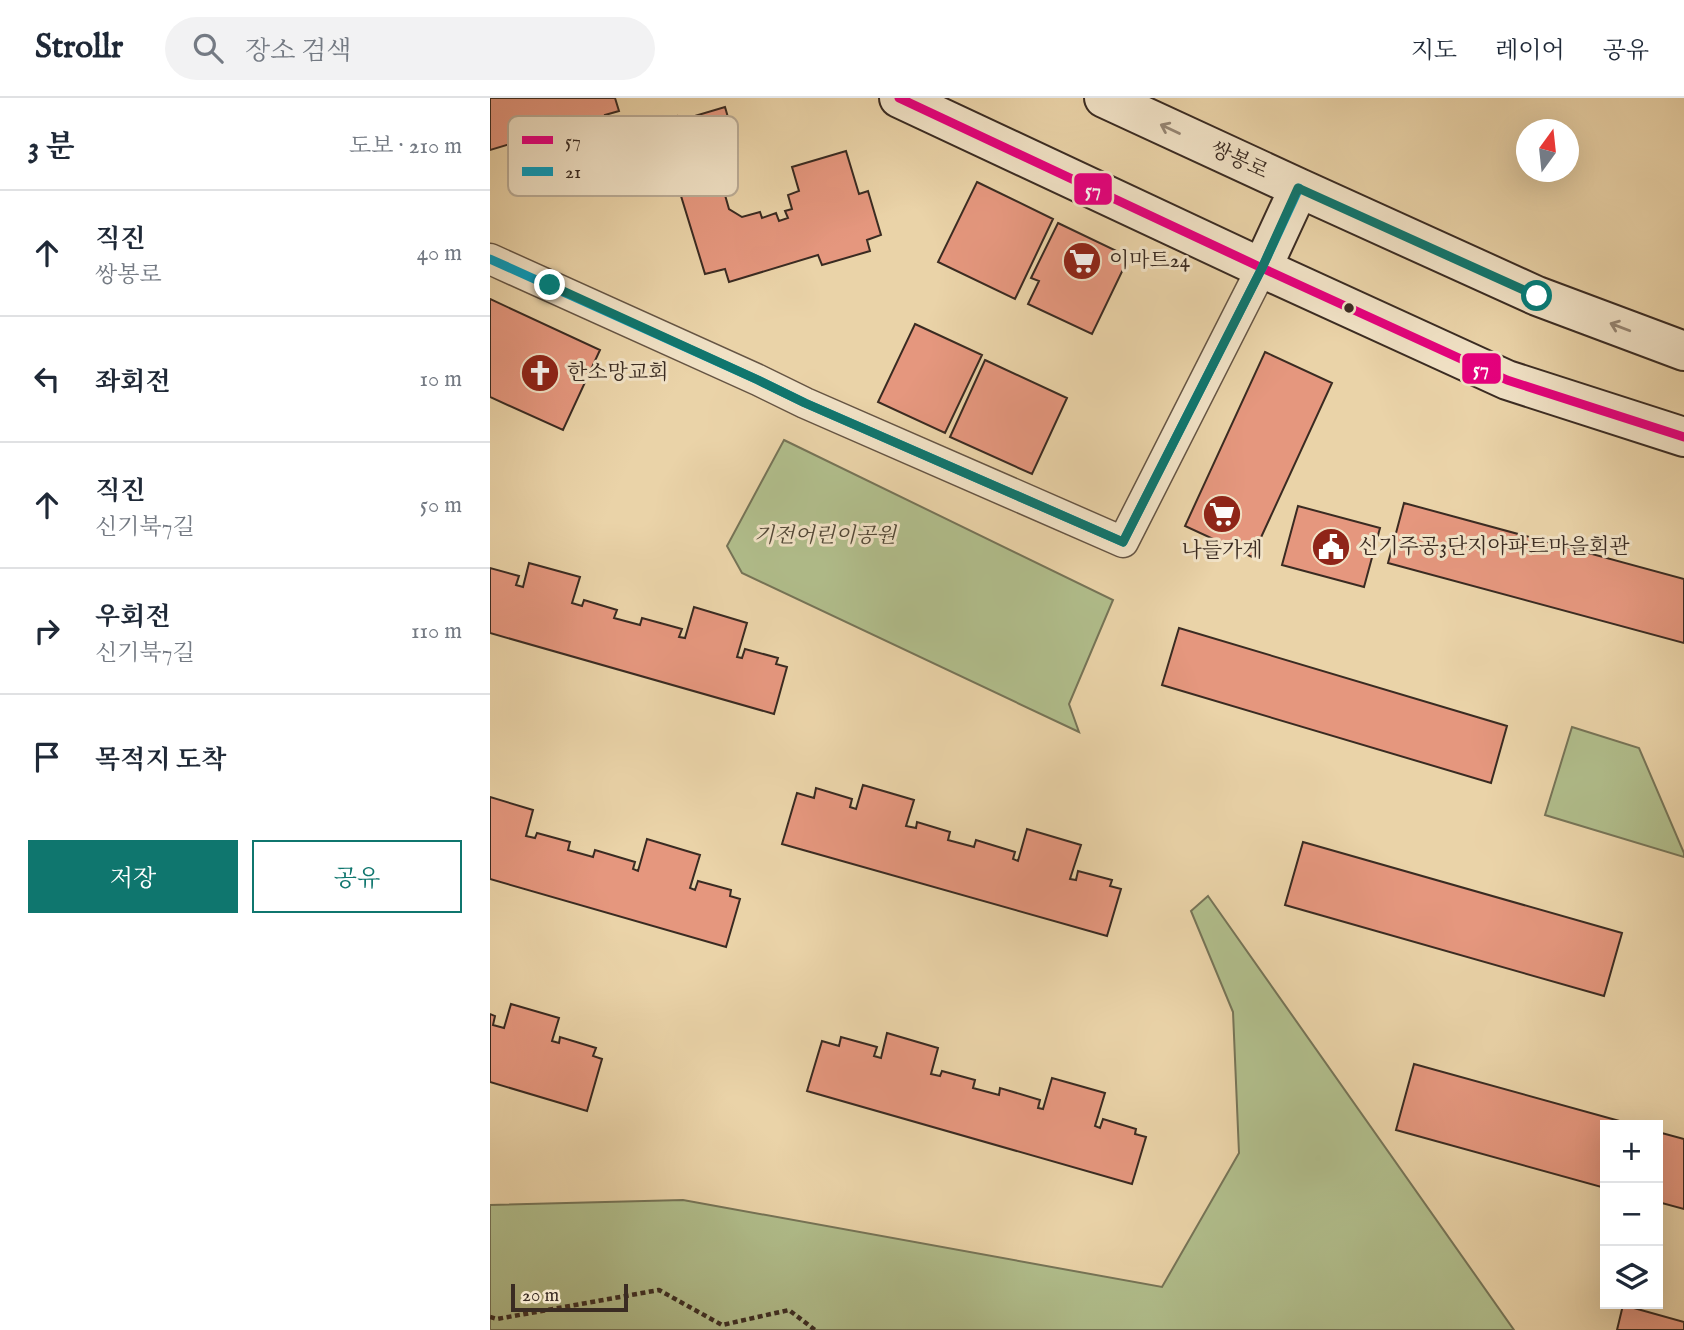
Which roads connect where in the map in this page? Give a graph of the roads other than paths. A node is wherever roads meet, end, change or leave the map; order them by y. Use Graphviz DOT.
graph roads {
  1 [pos="900,98"];
  2 [pos="1104,98"];
  3 [pos="1298,188"];
  4 [pos="490,260"];
  5 [pos="1262,268"];
  6 [pos="1684,351"];
  7 [pos="1684,437"];
  1 -- 5 [label="street"];
  3 -- 2 [label="street, 쌍봉로, one-way"];
  3 -- 5 [label="street"];
  6 -- 3 [label="street, 쌍봉로, one-way"];
  4 -- 5 [label="street"];
  5 -- 7 [label="street"];
}
